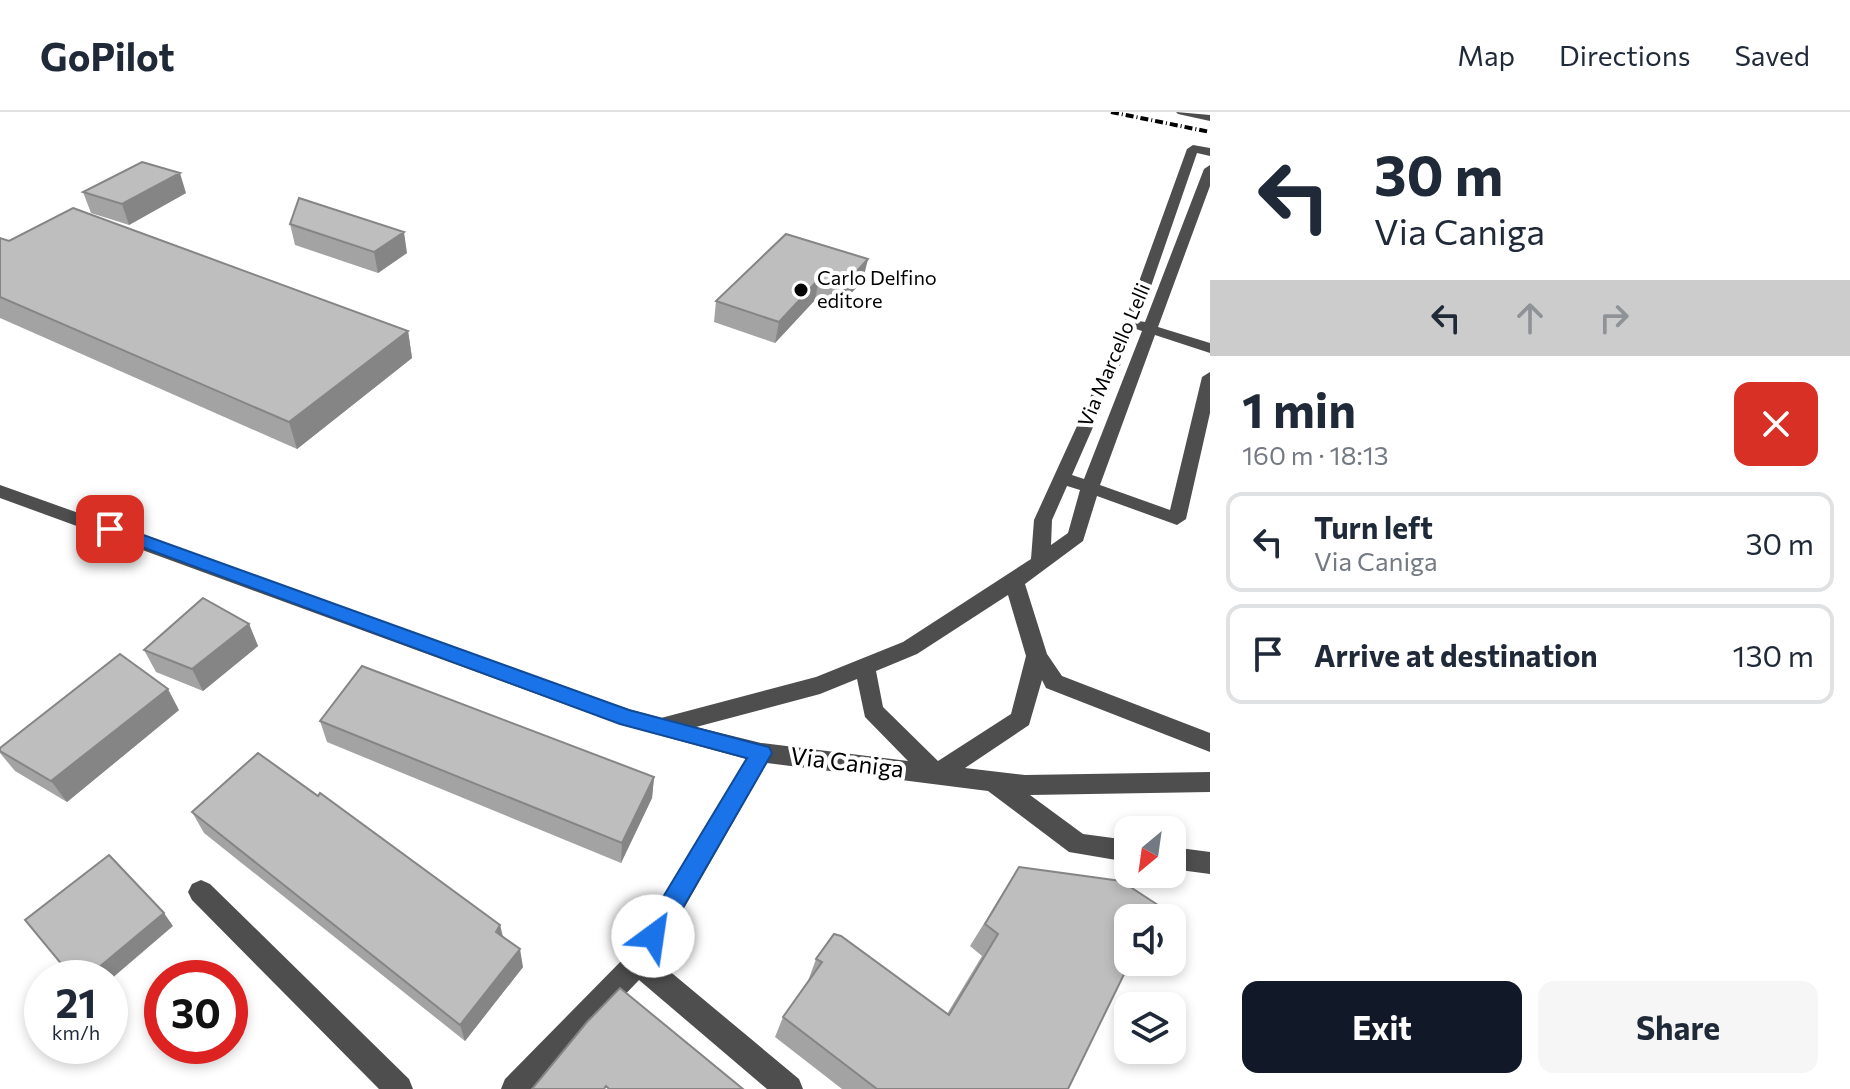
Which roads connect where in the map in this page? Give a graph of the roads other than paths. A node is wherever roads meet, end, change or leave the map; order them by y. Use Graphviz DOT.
graph roads {
  1 [pos="1182,112"];
  2 [pos="1210,118"];
  3 [pos="1210,152"];
  4 [pos="1210,169"];
  5 [pos="1131,323"];
  6 [pos="1151,329"];
  7 [pos="1210,348"];
  8 [pos="1210,377"];
  9 [pos="1061,477"];
  10 [pos="1090,488"];
  11 [pos="0,491"];
  12 [pos="1041,561"];
  13 [pos="1014,582"];
  14 [pos="1037,656"];
  15 [pos="865,666"];
  16 [pos="659,727"];
  17 [pos="1210,743"];
  18 [pos="761,753"];
  19 [pos="936,774"];
  20 [pos="993,781"];
  21 [pos="1210,782"];
  22 [pos="1114,849"];
  23 [pos="1186,860"];
  24 [pos="1210,863"];
  25 [pos="201,892"];
  26 [pos="638,962"];
  27 [pos="399,1089"];
  28 [pos="515,1089"];
  29 [pos="789,1089"];
  1 -- 2 [label="street"];
  3 -- 5 [label="street, Via Marcello Lelli"];
  4 -- 6 [label="street, Via Marcello Lelli"];
  5 -- 6 [label="street"];
  5 -- 9 [label="street, Via Marcello Lelli"];
  6 -- 7 [label="street"];
  6 -- 10 [label="street, Via Marcello Lelli"];
  8 -- 10 [label="street"];
  9 -- 10 [label="street"];
  9 -- 12 [label="street, Via Marcello Lelli"];
  10 -- 12 [label="street, Via Marcello Lelli"];
  11 -- 16 [label="street, Via Caniga"];
  12 -- 13 [label="street, Via Marcello Lelli"];
  13 -- 14 [label="street"];
  13 -- 15 [label="street, Via Marcello Lelli"];
  14 -- 17 [label="street"];
  14 -- 19 [label="street"];
  15 -- 16 [label="street, Via Marcello Lelli"];
  15 -- 19 [label="street"];
  16 -- 18 [label="street, Via Caniga"];
  18 -- 19 [label="street, Via Caniga"];
  18 -- 26 [label="street"];
  19 -- 20 [label="street, Via Caniga"];
  20 -- 21 [label="street, Via Caniga"];
  20 -- 22 [label="street"];
  23 -- 24 [label="street"];
  25 -- 27 [label="street"];
  26 -- 28 [label="street"];
  26 -- 29 [label="street"];
}
